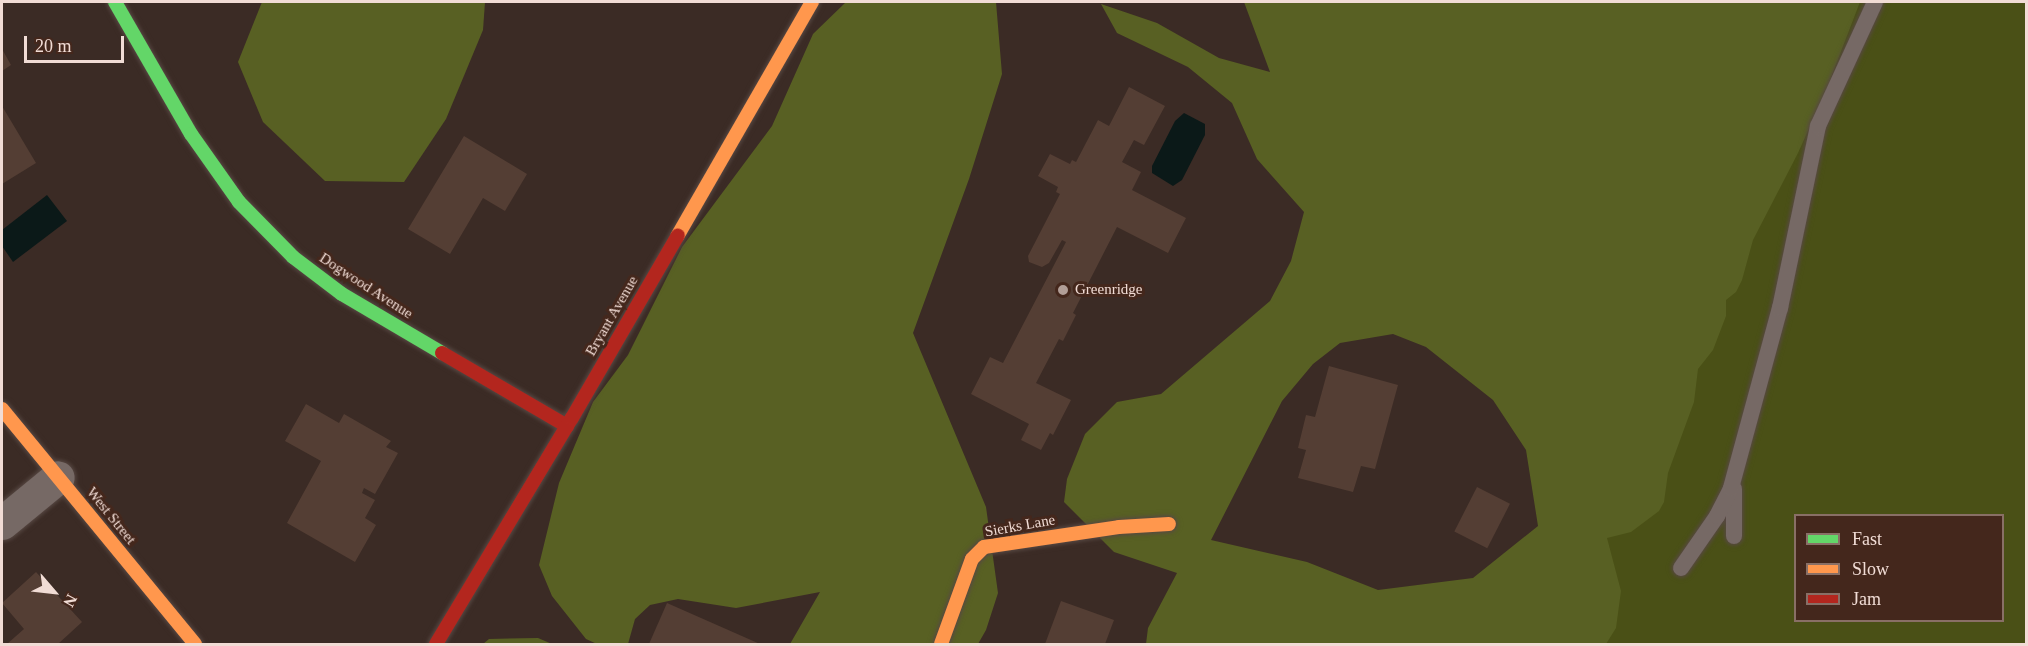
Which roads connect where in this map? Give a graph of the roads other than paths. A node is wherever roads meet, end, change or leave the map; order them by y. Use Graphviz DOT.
graph roads {
  1 [pos="115,2"];
  2 [pos="812,2"];
  3 [pos="1875,2"];
  4 [pos="2,409"];
  5 [pos="567,426"];
  6 [pos="1736,473"];
  7 [pos="58,477"];
  8 [pos="2,523"];
  9 [pos="1169,524"];
  10 [pos="1734,536"];
  11 [pos="1681,568"];
  12 [pos="195,645"];
  13 [pos="436,645"];
  14 [pos="941,645"];
  1 -- 5 [label="street, Dogwood Avenue"];
  2 -- 5 [label="street, Bryant Avenue"];
  3 -- 6 [label="lane"];
  4 -- 7 [label="street, West Street"];
  5 -- 13 [label="street, Bryant Avenue"];
  6 -- 10 [label="lane"];
  6 -- 11 [label="lane"];
  7 -- 8 [label="street"];
  7 -- 12 [label="street, West Street"];
  9 -- 14 [label="street, Sierks Lane"];
}
